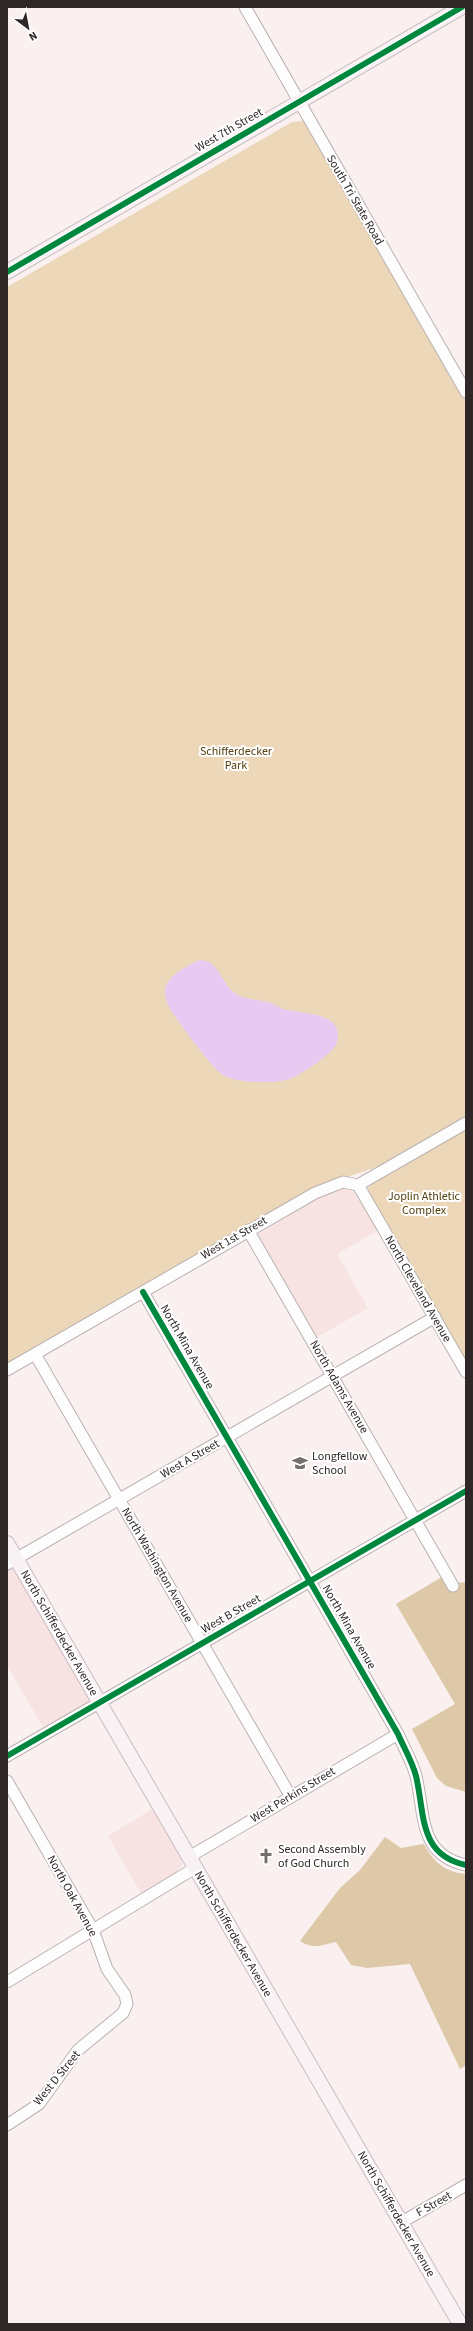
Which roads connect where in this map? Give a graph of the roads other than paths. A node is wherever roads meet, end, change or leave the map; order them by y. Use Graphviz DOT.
graph roads {
  1 [pos="245,7"];
  2 [pos="462,7"];
  3 [pos="299,103"];
  4 [pos="7,272"];
  5 [pos="466,392"];
  6 [pos="466,1123"];
  7 [pos="358,1185"];
  8 [pos="248,1230"];
  9 [pos="143,1292"];
  10 [pos="435,1317"];
  11 [pos="35,1354"];
  12 [pos="7,1370"];
  13 [pos="466,1372"];
  14 [pos="332,1376"];
  15 [pos="227,1437"];
  16 [pos="466,1491"];
  17 [pos="119,1500"];
  18 [pos="416,1520"];
  19 [pos="7,1543"];
  20 [pos="12,1561"];
  21 [pos="310,1581"];
  22 [pos="453,1586"];
  23 [pos="202,1644"];
  24 [pos="99,1703"];
  25 [pos="398,1734"];
  26 [pos="7,1756"];
  27 [pos="7,1781"];
  28 [pos="291,1797"];
  29 [pos="192,1862"];
  30 [pos="466,1865"];
  31 [pos="93,1930"];
  32 [pos="7,1982"];
  33 [pos="124,2013"];
  34 [pos="7,2126"];
  35 [pos="466,2185"];
  36 [pos="402,2222"];
  37 [pos="460,2324"];
  1 -- 3 [label="street, South Tri State Road"];
  2 -- 3 [label="main road, West 7th Street"];
  3 -- 4 [label="main road, West 7th Street"];
  3 -- 5 [label="street, South Tri State Road"];
  6 -- 7 [label="street"];
  7 -- 8 [label="street, West 1st Street"];
  7 -- 10 [label="street, North Cleveland Avenue"];
  8 -- 9 [label="street, West 1st Street"];
  8 -- 14 [label="street, North Adams Avenue"];
  9 -- 11 [label="street, West 1st Street"];
  9 -- 15 [label="street, North Mina Avenue"];
  10 -- 13 [label="street, North Cleveland Avenue"];
  10 -- 14 [label="street, West A Street"];
  11 -- 12 [label="street, West 1st Street"];
  11 -- 17 [label="street, North Washington Avenue"];
  14 -- 15 [label="street, West A Street"];
  14 -- 18 [label="street, North Adams Avenue"];
  15 -- 17 [label="street, West A Street"];
  15 -- 21 [label="street, North Mina Avenue"];
  16 -- 18 [label="street, West B Street"];
  17 -- 20 [label="street, West A Street"];
  17 -- 23 [label="street, North Washington Avenue"];
  18 -- 21 [label="street, West B Street"];
  18 -- 22 [label="street, North Adams Avenue"];
  19 -- 20 [label="main road, North Schifferdecker Avenue"];
  20 -- 24 [label="main road, North Schifferdecker Avenue"];
  21 -- 23 [label="street, West B Street"];
  21 -- 25 [label="street, North Mina Avenue"];
  23 -- 24 [label="street, West B Street"];
  23 -- 28 [label="street, North Washington Avenue"];
  24 -- 26 [label="street, West B Street"];
  24 -- 29 [label="main road, North Schifferdecker Avenue"];
  25 -- 28 [label="street, West Perkins Street"];
  25 -- 30 [label="street, North Mina Avenue"];
  27 -- 31 [label="street, North Oak Avenue"];
  28 -- 29 [label="street, West Perkins Street"];
  29 -- 31 [label="street, West Perkins Street"];
  29 -- 36 [label="main road, North Schifferdecker Avenue"];
  31 -- 32 [label="street, West Perkins Street"];
  31 -- 33 [label="street, North Oak Avenue"];
  33 -- 34 [label="street, West D Street"];
  35 -- 36 [label="street, F Street"];
  36 -- 37 [label="main road, North Schifferdecker Avenue"];
}
